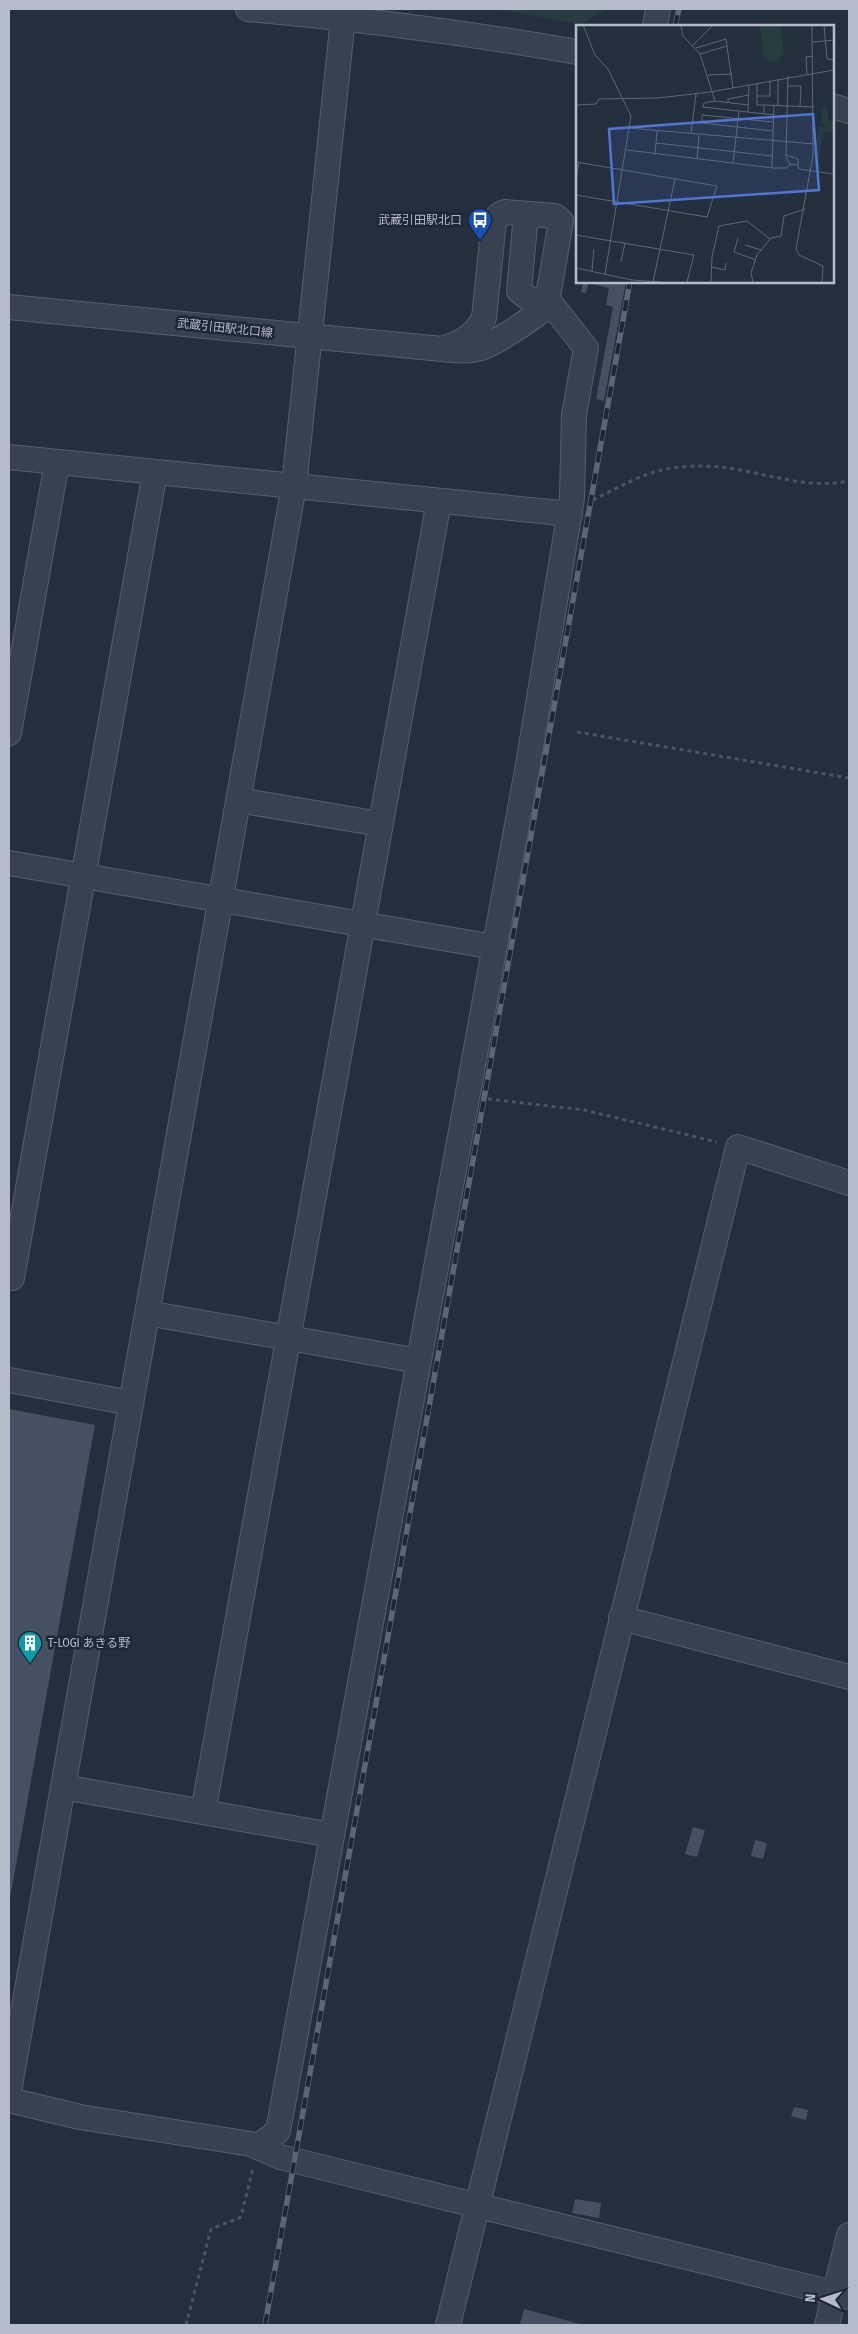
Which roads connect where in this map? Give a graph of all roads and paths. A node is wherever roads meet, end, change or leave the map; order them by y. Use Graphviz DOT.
graph roads {
  1 [pos="248,9"];
  2 [pos="658,9"];
  3 [pos="343,18"];
  4 [pos="654,25"];
  5 [pos="576,52"];
  6 [pos="833,106"];
  7 [pos="849,111"];
  8 [pos="526,214"];
  9 [pos="569,218"];
  10 [pos="548,300"];
  11 [pos="9,306"];
  12 [pos="310,336"];
  13 [pos="442,349"];
  14 [pos="9,457"];
  15 [pos="57,462"];
  16 [pos="155,472"];
  17 [pos="849,481"];
  18 [pos="294,486"];
  19 [pos="438,500"];
  20 [pos="571,506"];
  21 [pos="577,732"];
  22 [pos="9,733"];
  23 [pos="849,778"];
  24 [pos="238,800"];
  25 [pos="380,824"];
  26 [pos="9,862"];
  27 [pos="83,876"];
  28 [pos="220,900"];
  29 [pos="362,925"];
  30 [pos="494,947"];
  31 [pos="467,1096"];
  32 [pos="738,1147"];
  33 [pos="849,1183"];
  34 [pos="9,1277"];
  35 [pos="147,1313"];
  36 [pos="288,1338"];
  37 [pos="419,1360"];
  38 [pos="9,1380"];
  39 [pos="131,1403"];
  40 [pos="622,1618"];
  41 [pos="849,1677"];
  42 [pos="63,1787"];
  43 [pos="203,1812"];
  44 [pos="332,1836"];
  45 [pos="9,2091"];
  46 [pos="9,2100"];
  47 [pos="259,2146"];
  48 [pos="477,2206"];
  49 [pos="849,2235"];
  50 [pos="842,2295"];
  51 [pos="186,2325"];
  52 [pos="448,2325"];
  53 [pos="827,2325"];
  1 -- 3 [label="street"];
  2 -- 4 [label="street"];
  3 -- 5 [label="street"];
  3 -- 12 [label="street"];
  6 -- 7 [label="street"];
  8 -- 9 [label="street"];
  8 -- 10 [label="street"];
  8 -- 13 [label="street"];
  9 -- 10 [label="street"];
  10 -- 13 [label="street, 武蔵引田駅北口線"];
  10 -- 20 [label="street"];
  11 -- 12 [label="street, 武蔵引田駅北口線"];
  12 -- 13 [label="street, 武蔵引田駅北口線"];
  12 -- 18 [label="street"];
  14 -- 15 [label="street"];
  15 -- 16 [label="street"];
  15 -- 22 [label="street"];
  16 -- 18 [label="street"];
  16 -- 27 [label="street"];
  17 -- 20 [label="path"];
  18 -- 19 [label="street"];
  18 -- 24 [label="street"];
  19 -- 20 [label="street"];
  19 -- 25 [label="street"];
  20 -- 30 [label="street"];
  21 -- 23 [label="path"];
  24 -- 25 [label="street"];
  24 -- 28 [label="street"];
  25 -- 29 [label="street"];
  26 -- 27 [label="street"];
  27 -- 28 [label="street"];
  27 -- 34 [label="street"];
  28 -- 29 [label="street"];
  28 -- 35 [label="street"];
  29 -- 30 [label="street"];
  29 -- 36 [label="street"];
  30 -- 31 [label="street"];
  31 -- 32 [label="path"];
  31 -- 37 [label="street"];
  32 -- 33 [label="street"];
  32 -- 40 [label="street"];
  35 -- 36 [label="street"];
  35 -- 39 [label="street"];
  36 -- 37 [label="street"];
  36 -- 43 [label="street"];
  37 -- 44 [label="street"];
  38 -- 39 [label="street"];
  39 -- 42 [label="street"];
  40 -- 41 [label="street"];
  40 -- 48 [label="street"];
  42 -- 43 [label="street"];
  42 -- 45 [label="street"];
  43 -- 44 [label="street"];
  44 -- 47 [label="street"];
  46 -- 47 [label="street"];
  47 -- 48 [label="street"];
  47 -- 51 [label="path"];
  48 -- 50 [label="street"];
  48 -- 52 [label="street"];
  49 -- 50 [label="street"];
  50 -- 53 [label="street"];
}
